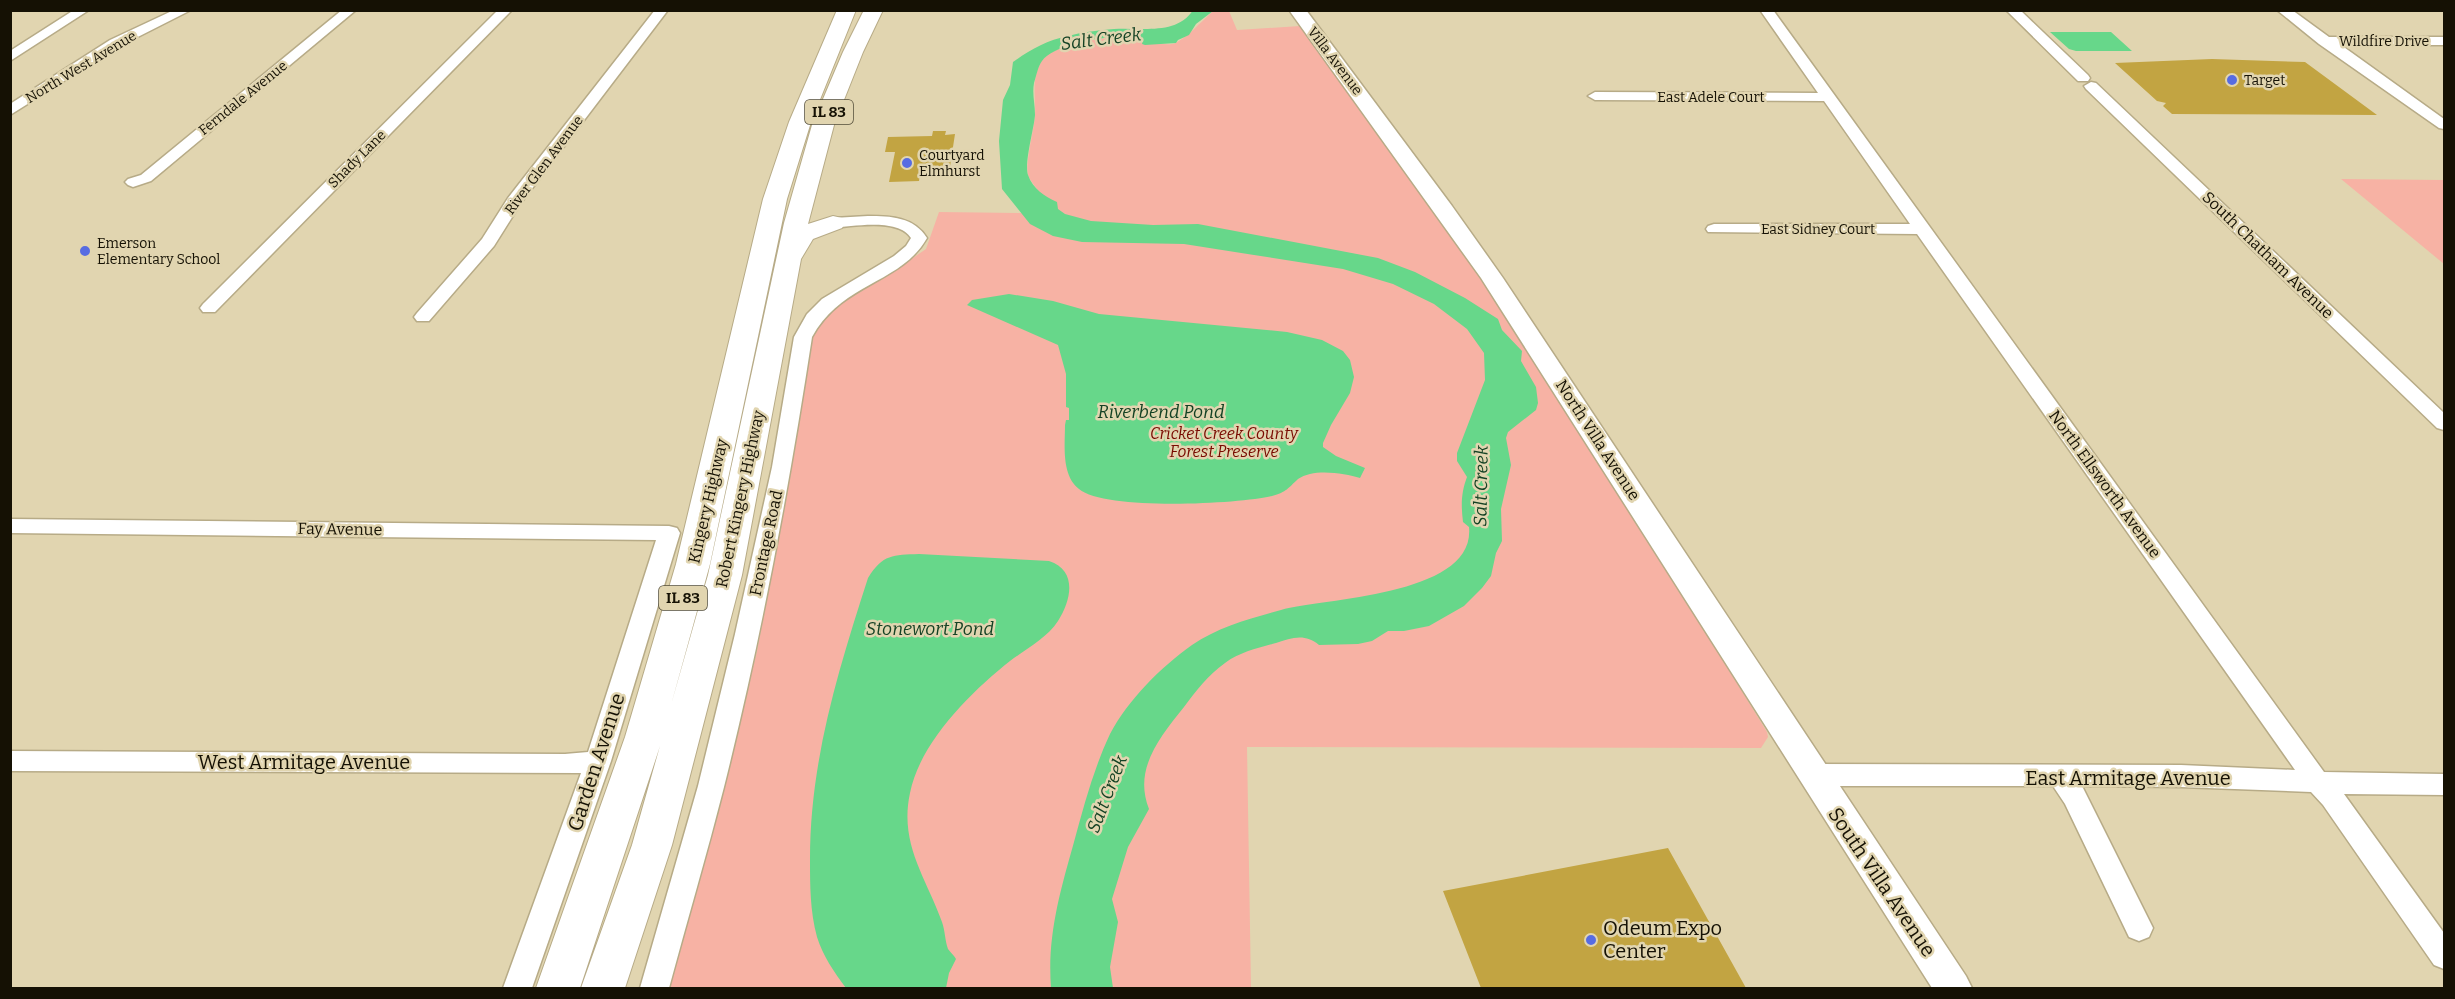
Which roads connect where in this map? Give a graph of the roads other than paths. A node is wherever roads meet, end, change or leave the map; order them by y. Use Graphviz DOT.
graph roads {
  1 [pos="83,10"];
  2 [pos="185,10"];
  3 [pos="350,10"];
  4 [pos="506,10"];
  5 [pos="662,10"];
  6 [pos="847,10"];
  7 [pos="862,10"];
  8 [pos="874,10"];
  9 [pos="1297,10"];
  10 [pos="1766,10"];
  11 [pos="2012,10"];
  12 [pos="2283,10"];
  13 [pos="2324,41"];
  14 [pos="2445,41"];
  15 [pos="10,57"];
  16 [pos="842,79"];
  17 [pos="10,92"];
  18 [pos="36,92"];
  19 [pos="1595,96"];
  20 [pos="1828,97"];
  21 [pos="10,111"];
  22 [pos="1373,111"];
  23 [pos="2445,125"];
  24 [pos="133,182"];
  25 [pos="803,198"];
  26 [pos="833,223"];
  27 [pos="1714,229"];
  28 [pos="1921,229"];
  29 [pos="789,258"];
  30 [pos="209,308"];
  31 [pos="423,317"];
  32 [pos="2445,424"];
  33 [pos="10,526"];
  34 [pos="669,533"];
  35 [pos="10,760"];
  36 [pos="598,761"];
  37 [pos="1812,775"];
  38 [pos="2061,777"];
  39 [pos="2316,780"];
  40 [pos="2445,784"];
  41 [pos="2139,928"];
  42 [pos="2445,956"];
  43 [pos="518,988"];
  44 [pos="558,988"];
  45 [pos="603,988"];
  46 [pos="654,988"];
  47 [pos="1953,988"];
  1 -- 15 [label="street"];
  2 -- 18 [label="street, North West Avenue"];
  3 -- 24 [label="street, Ferndale Avenue"];
  4 -- 30 [label="street, Shady Lane"];
  5 -- 31 [label="street, River Glen Avenue"];
  6 -- 44 [label="highway, Kingery Highway / IL 83"];
  7 -- 16 [label="highway"];
  8 -- 16 [label="highway, Robert Kingery Highway / IL 83"];
  9 -- 22 [label="main road, Villa Avenue"];
  10 -- 20 [label="street, North Ellsworth Avenue"];
  11 -- 32 [label="street, South Chatham Avenue"];
  12 -- 13 [label="street"];
  13 -- 14 [label="street, Wildfire Drive"];
  13 -- 23 [label="street"];
  16 -- 25 [label="highway, Robert Kingery Highway / IL 83"];
  17 -- 18 [label="street"];
  18 -- 21 [label="street, North West Avenue"];
  19 -- 20 [label="street, East Adele Court"];
  20 -- 28 [label="street, North Ellsworth Avenue"];
  22 -- 37 [label="main road, North Villa Avenue"];
  25 -- 26 [label="highway"];
  25 -- 29 [label="highway, Robert Kingery Highway / IL 83"];
  26 -- 29 [label="highway"];
  26 -- 46 [label="street, Frontage Road"];
  27 -- 28 [label="street, East Sidney Court"];
  28 -- 39 [label="street, North Ellsworth Avenue"];
  29 -- 45 [label="highway, Robert Kingery Highway / IL 83"];
  33 -- 34 [label="street, Fay Avenue"];
  34 -- 36 [label="street, Garden Avenue"];
  35 -- 36 [label="street, West Armitage Avenue"];
  36 -- 43 [label="street, Garden Avenue"];
  37 -- 38 [label="street, East Armitage Avenue"];
  37 -- 47 [label="main road, South Villa Avenue"];
  38 -- 39 [label="street, East Armitage Avenue"];
  38 -- 41 [label="street"];
  39 -- 40 [label="street, East Armitage Avenue"];
  39 -- 42 [label="street, North Ellsworth Avenue"];
}
